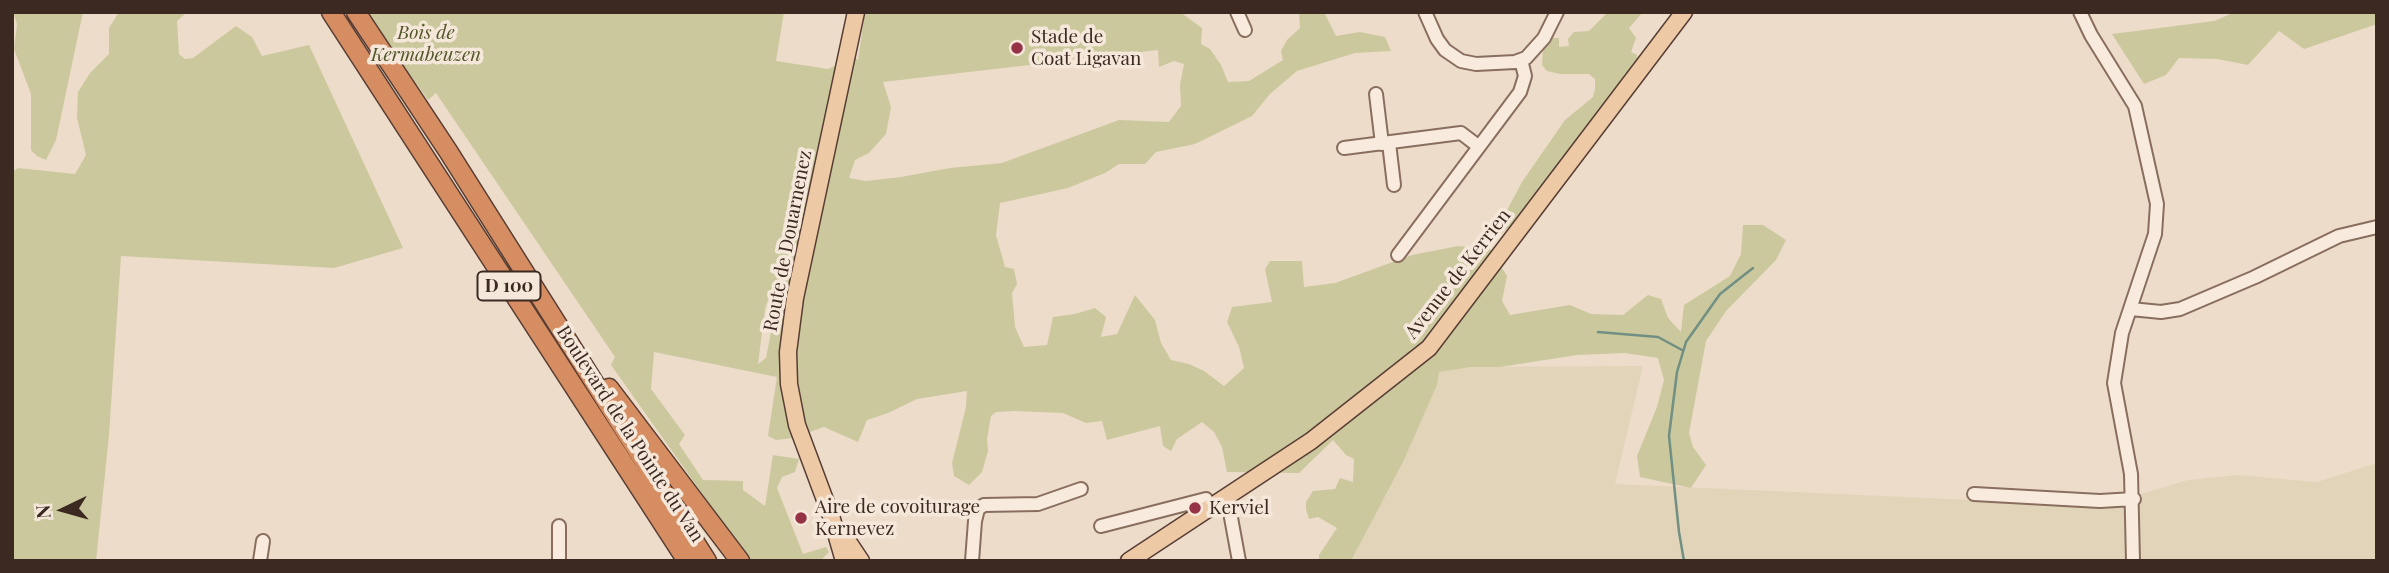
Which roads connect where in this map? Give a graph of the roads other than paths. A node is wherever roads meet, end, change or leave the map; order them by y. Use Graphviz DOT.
graph roads {
  1 [pos="331,12"];
  2 [pos="356,12"];
  3 [pos="856,12"];
  4 [pos="1237,12"];
  5 [pos="1425,12"];
  6 [pos="1558,12"];
  7 [pos="1684,12"];
  8 [pos="2080,12"];
  9 [pos="1245,30"];
  10 [pos="1521,60"];
  11 [pos="1376,94"];
  12 [pos="1385,143"];
  13 [pos="1479,146"];
  14 [pos="1344,148"];
  15 [pos="1394,185"];
  16 [pos="2377,227"];
  17 [pos="1398,255"];
  18 [pos="2131,309"];
  19 [pos="559,329"];
  20 [pos="1081,489"];
  21 [pos="1973,494"];
  22 [pos="1227,496"];
  23 [pos="2134,499"];
  24 [pos="1211,507"];
  25 [pos="831,516"];
  26 [pos="559,526"];
  27 [pos="1101,526"];
  28 [pos="263,541"];
  29 [pos="260,561"];
  30 [pos="559,561"];
  31 [pos="687,561"];
  32 [pos="707,561"];
  33 [pos="740,561"];
  34 [pos="844,561"];
  35 [pos="861,561"];
  36 [pos="972,561"];
  37 [pos="1129,561"];
  38 [pos="1240,561"];
  39 [pos="2133,561"];
  1 -- 31 [label="highway, Boulevard de la Pointe du Van / D 100"];
  2 -- 19 [label="highway, Boulevard de la Pointe du Van / D 100"];
  3 -- 25 [label="main road, Route de Douarnenez"];
  4 -- 9 [label="street"];
  5 -- 10 [label="street"];
  6 -- 10 [label="street"];
  7 -- 22 [label="main road, Avenue de Kerrien"];
  8 -- 18 [label="street"];
  10 -- 13 [label="street"];
  11 -- 12 [label="street"];
  12 -- 13 [label="street"];
  12 -- 14 [label="street"];
  12 -- 15 [label="street"];
  13 -- 17 [label="street"];
  16 -- 18 [label="street"];
  18 -- 23 [label="street"];
  19 -- 32 [label="highway, Boulevard de la Pointe du Van / D 100"];
  19 -- 33 [label="highway"];
  20 -- 36 [label="street"];
  21 -- 23 [label="street"];
  22 -- 24 [label="main road, Avenue de Kerrien"];
  22 -- 38 [label="street"];
  23 -- 39 [label="street"];
  24 -- 27 [label="street"];
  24 -- 37 [label="main road, Avenue de Kerrien"];
  25 -- 34 [label="main road, Route de Douarnenez"];
  25 -- 35 [label="main road, Route de Douarnenez"];
  26 -- 30 [label="street"];
  28 -- 29 [label="street"];
}
